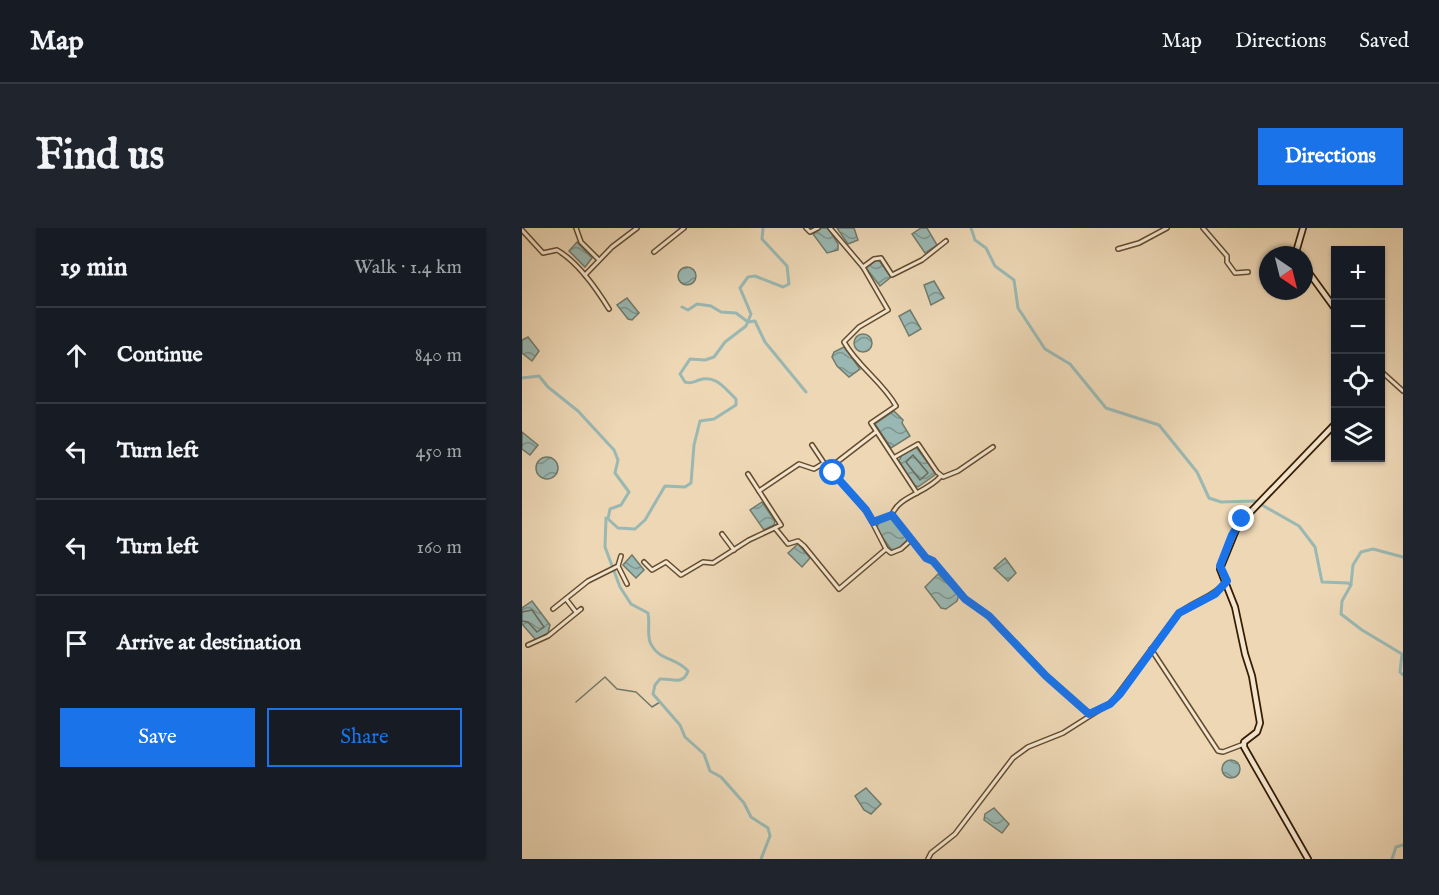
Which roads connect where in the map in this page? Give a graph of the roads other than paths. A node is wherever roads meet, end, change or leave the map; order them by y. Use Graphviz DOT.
graph roads {
  1 [pos="576,228"];
  2 [pos="637,228"];
  3 [pos="684,228"];
  4 [pos="806,228"];
  5 [pos="818,228"];
  6 [pos="830,228"];
  7 [pos="1167,228"];
  8 [pos="1203,228"];
  9 [pos="1303,228"];
  10 [pos="524,230"];
  11 [pos="946,241"];
  12 [pos="1298,246"];
  13 [pos="1118,249"];
  14 [pos="654,252"];
  15 [pos="599,260"];
  16 [pos="863,267"];
  17 [pos="1248,272"];
  18 [pos="584,275"];
  19 [pos="1313,279"];
  20 [pos="1331,304"];
  21 [pos="609,309"];
  22 [pos="1385,376"];
  23 [pos="1403,391"];
  24 [pos="1331,427"];
  25 [pos="876,432"];
  26 [pos="812,445"];
  27 [pos="993,447"];
  28 [pos="896,457"];
  29 [pos="824,463"];
  30 [pos="828,468"];
  31 [pos="748,474"];
  32 [pos="941,476"];
  33 [pos="759,491"];
  34 [pos="917,493"];
  35 [pos="892,515"];
  36 [pos="873,522"];
  37 [pos="775,528"];
  38 [pos="722,534"];
  39 [pos="912,539"];
  40 [pos="886,549"];
  41 [pos="734,550"];
  42 [pos="621,556"];
  43 [pos="644,562"];
  44 [pos="617,566"];
  45 [pos="1225,579"];
  46 [pos="627,584"];
  47 [pos="565,599"];
  48 [pos="553,609"];
  49 [pos="581,609"];
  50 [pos="576,612"];
  51 [pos="528,645"];
  52 [pos="1151,649"];
  53 [pos="1089,714"];
  54 [pos="1244,744"];
  55 [pos="927,859"];
  56 [pos="1308,859"];
  1 -- 15 [label="street"];
  2 -- 15 [label="street"];
  3 -- 14 [label="street"];
  4 -- 5 [label="street"];
  6 -- 16 [label="street"];
  7 -- 13 [label="street"];
  8 -- 17 [label="street"];
  9 -- 12 [label="main road"];
  10 -- 18 [label="street"];
  11 -- 16 [label="street"];
  15 -- 18 [label="street"];
  16 -- 25 [label="street"];
  18 -- 21 [label="street"];
  19 -- 20 [label="main road"];
  22 -- 23 [label="street"];
  24 -- 45 [label="main road"];
  25 -- 28 [label="street"];
  25 -- 30 [label="street"];
  26 -- 29 [label="street"];
  27 -- 32 [label="street"];
  28 -- 32 [label="street"];
  28 -- 34 [label="street"];
  29 -- 30 [label="street"];
  29 -- 33 [label="street"];
  30 -- 36 [label="street"];
  31 -- 33 [label="street"];
  32 -- 34 [label="street"];
  33 -- 37 [label="street"];
  34 -- 35 [label="street"];
  35 -- 36 [label="street"];
  35 -- 39 [label="street"];
  36 -- 40 [label="street"];
  37 -- 40 [label="street"];
  37 -- 41 [label="street"];
  38 -- 41 [label="street"];
  39 -- 40 [label="street"];
  39 -- 53 [label="street"];
  41 -- 43 [label="street"];
  42 -- 44 [label="street"];
  44 -- 46 [label="street"];
  44 -- 47 [label="street"];
  45 -- 52 [label="street"];
  45 -- 54 [label="main road"];
  47 -- 48 [label="street"];
  47 -- 50 [label="street"];
  49 -- 50 [label="street"];
  50 -- 51 [label="street"];
  52 -- 53 [label="street"];
  52 -- 54 [label="street"];
  53 -- 55 [label="street"];
  54 -- 56 [label="main road"];
}
